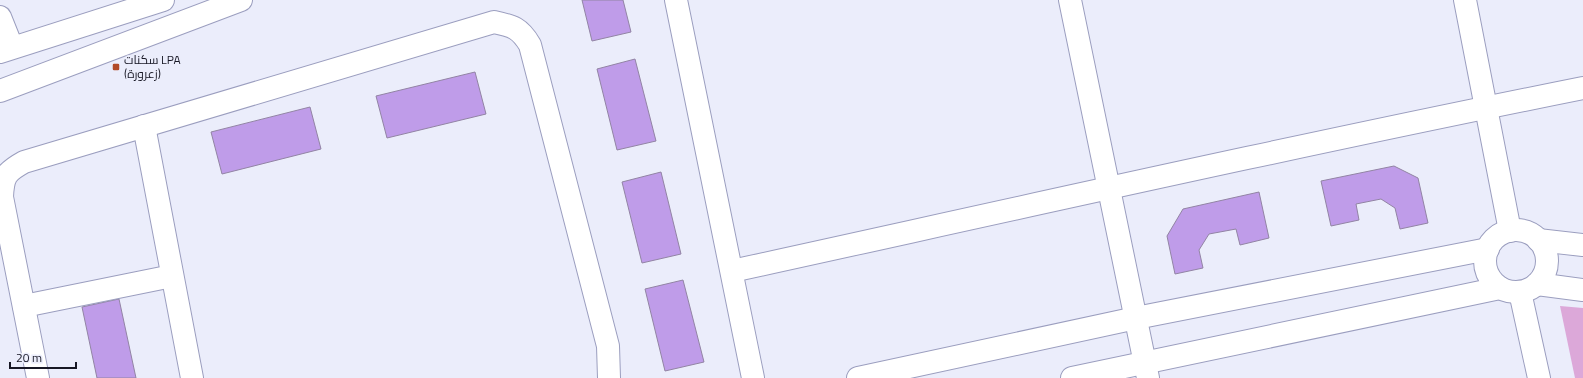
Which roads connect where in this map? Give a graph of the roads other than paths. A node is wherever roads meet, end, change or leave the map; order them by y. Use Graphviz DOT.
graph roads {
  1 [pos="163,0"];
  2 [pos="241,0"];
  3 [pos="676,0"];
  4 [pos="1070,0"];
  5 [pos="1465,0"];
  6 [pos="0,18"];
  7 [pos="6,50"];
  8 [pos="1583,88"];
  9 [pos="0,91"];
  10 [pos="1486,107"];
  11 [pos="144,126"];
  12 [pos="1109,188"];
  13 [pos="1510,231"];
  14 [pos="1538,240"];
  15 [pos="1583,245"];
  16 [pos="1488,249"];
  17 [pos="732,271"];
  18 [pos="172,276"];
  19 [pos="1519,288"];
  20 [pos="1583,290"];
  21 [pos="24,306"];
  22 [pos="1136,318"];
  23 [pos="1146,370"];
  24 [pos="38,378"];
  25 [pos="192,378"];
  26 [pos="609,378"];
  27 [pos="753,378"];
  28 [pos="858,378"];
  29 [pos="1072,378"];
  30 [pos="1539,378"];
  1 -- 7 [label="main road"];
  2 -- 9 [label="main road"];
  3 -- 17 [label="main road"];
  4 -- 12 [label="main road"];
  5 -- 10 [label="main road"];
  6 -- 7 [label="main road"];
  8 -- 10 [label="main road"];
  10 -- 12 [label="main road"];
  10 -- 13 [label="main road"];
  11 -- 18 [label="main road"];
  11 -- 21 [label="main road"];
  11 -- 26 [label="main road"];
  12 -- 17 [label="main road"];
  12 -- 22 [label="main road"];
  13 -- 14 [label="main road"];
  13 -- 16 [label="main road"];
  14 -- 15 [label="main road"];
  14 -- 19 [label="main road"];
  16 -- 19 [label="main road"];
  16 -- 22 [label="main road"];
  17 -- 27 [label="main road"];
  18 -- 21 [label="main road"];
  18 -- 25 [label="main road"];
  19 -- 20 [label="main road"];
  19 -- 23 [label="main road"];
  19 -- 30 [label="main road"];
  21 -- 24 [label="main road"];
  22 -- 23 [label="main road"];
  22 -- 28 [label="main road"];
  23 -- 29 [label="main road"];
}
